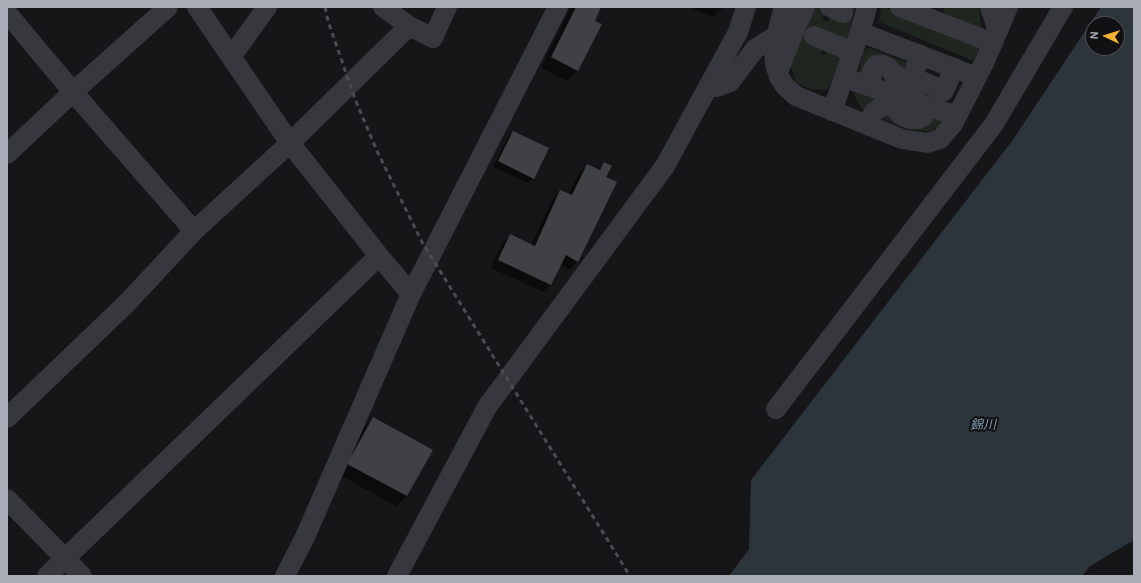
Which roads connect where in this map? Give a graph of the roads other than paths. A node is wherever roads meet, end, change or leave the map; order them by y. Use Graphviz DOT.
graph roads {
  1 [pos="168,7"];
  2 [pos="197,7"];
  3 [pos="267,7"];
  4 [pos="383,7"];
  5 [pos="447,7"];
  6 [pos="558,7"];
  7 [pos="746,7"];
  8 [pos="784,7"];
  9 [pos="805,7"];
  10 [pos="867,7"];
  11 [pos="990,7"];
  12 [pos="1008,7"];
  13 [pos="1063,7"];
  14 [pos="902,8"];
  15 [pos="7,13"];
  16 [pos="936,14"];
  17 [pos="409,26"];
  18 [pos="860,32"];
  19 [pos="777,35"];
  20 [pos="996,37"];
  21 [pos="822,43"];
  22 [pos="853,52"];
  23 [pos="919,54"];
  24 [pos="231,57"];
  25 [pos="954,68"];
  26 [pos="778,74"];
  27 [pos="977,77"];
  28 [pos="845,78"];
  29 [pos="708,86"];
  30 [pos="871,87"];
  31 [pos="73,92"];
  32 [pos="920,103"];
  33 [pos="832,111"];
  34 [pos="957,116"];
  35 [pos="867,125"];
  36 [pos="290,143"];
  37 [pos="7,154"];
  38 [pos="194,231"];
  39 [pos="379,256"];
  40 [pos="411,294"];
  41 [pos="776,409"];
  42 [pos="7,418"];
  43 [pos="7,499"];
  44 [pos="65,559"];
  45 [pos="47,576"];
  46 [pos="82,576"];
  47 [pos="286,576"];
  48 [pos="397,576"];
  1 -- 31 [label="street"];
  2 -- 24 [label="street"];
  3 -- 24 [label="street"];
  4 -- 17 [label="street"];
  5 -- 17 [label="street"];
  6 -- 40 [label="street"];
  7 -- 29 [label="street"];
  8 -- 19 [label="street"];
  9 -- 26 [label="street"];
  10 -- 18 [label="street"];
  11 -- 20 [label="street"];
  12 -- 20 [label="street"];
  13 -- 41 [label="street"];
  14 -- 16 [label="street"];
  15 -- 31 [label="street"];
  16 -- 20 [label="street"];
  17 -- 36 [label="street"];
  18 -- 22 [label="street"];
  18 -- 23 [label="street"];
  19 -- 26 [label="street"];
  19 -- 29 [label="street"];
  20 -- 27 [label="street"];
  21 -- 22 [label="street"];
  22 -- 28 [label="street"];
  23 -- 25 [label="street"];
  23 -- 30 [label="street"];
  24 -- 36 [label="street"];
  25 -- 27 [label="street"];
  25 -- 32 [label="street"];
  26 -- 33 [label="street"];
  27 -- 34 [label="street"];
  28 -- 30 [label="street"];
  28 -- 33 [label="street"];
  29 -- 48 [label="street"];
  30 -- 32 [label="street"];
  31 -- 37 [label="street"];
  31 -- 38 [label="street"];
  32 -- 34 [label="street"];
  32 -- 35 [label="street"];
  33 -- 35 [label="street"];
  34 -- 35 [label="street"];
  36 -- 38 [label="street"];
  36 -- 39 [label="street"];
  38 -- 42 [label="street"];
  39 -- 40 [label="street"];
  39 -- 44 [label="street"];
  40 -- 47 [label="street"];
  43 -- 44 [label="street"];
  44 -- 45 [label="street"];
  44 -- 46 [label="street"];
}
